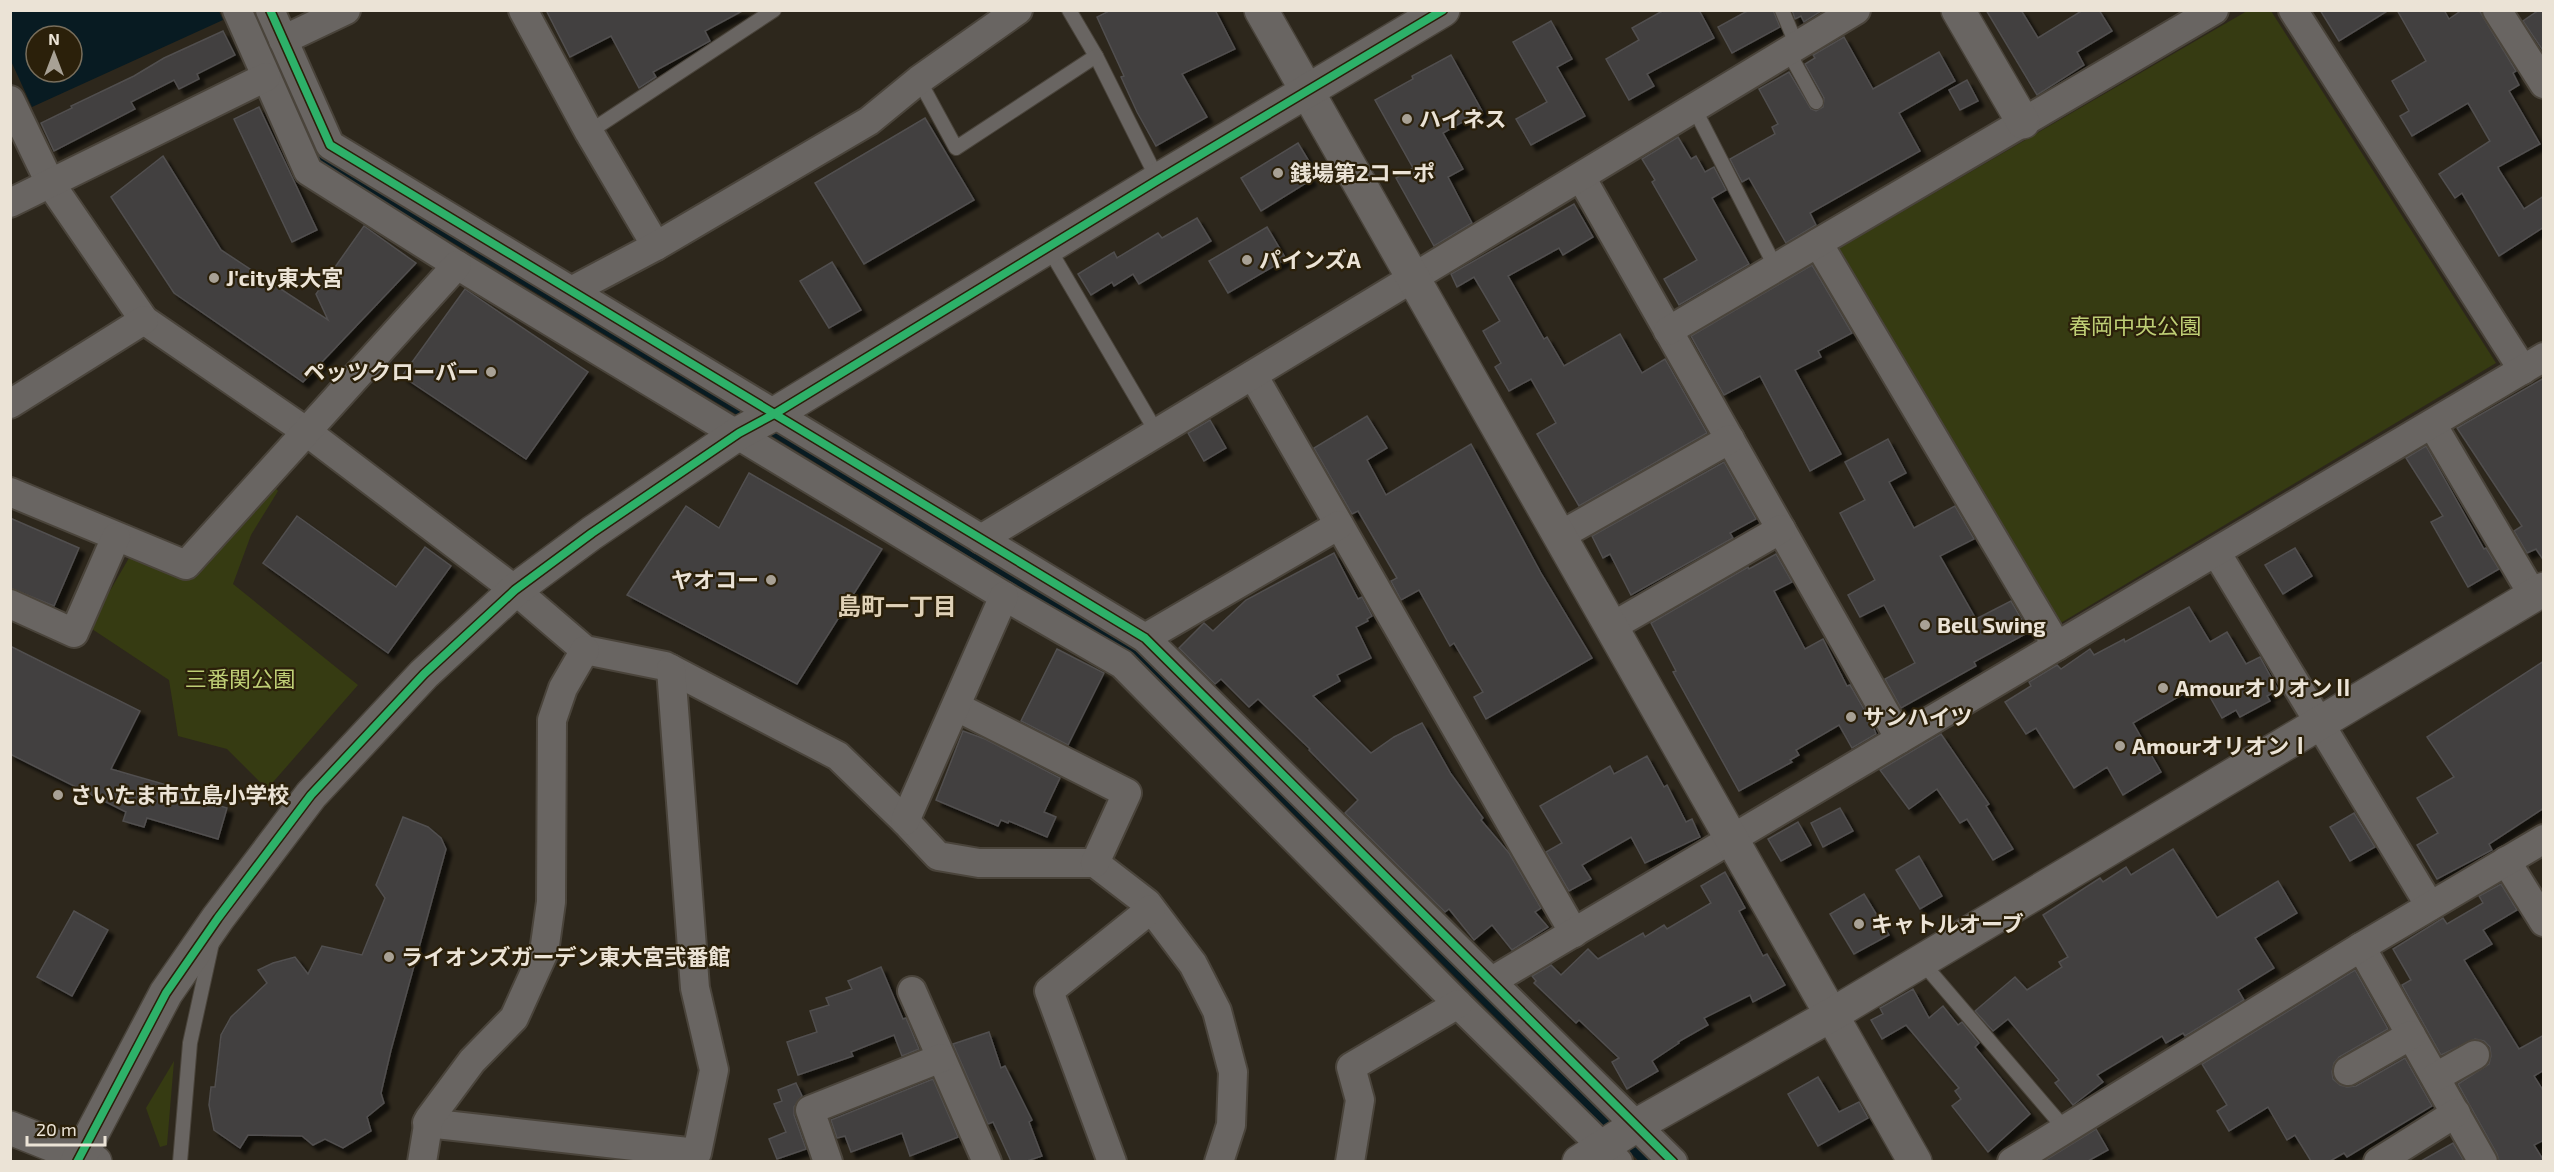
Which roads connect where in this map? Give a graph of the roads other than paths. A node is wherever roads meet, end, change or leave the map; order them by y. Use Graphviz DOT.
graph roads {
  1 [pos="237,10"];
  2 [pos="270,10"];
  3 [pos="346,10"];
  4 [pos="523,10"];
  5 [pos="774,10"];
  6 [pos="1018,10"];
  7 [pos="1069,10"];
  8 [pos="1261,10"];
  9 [pos="1443,10"];
  10 [pos="1782,10"];
  11 [pos="1856,10"];
  12 [pos="1958,10"];
  13 [pos="2214,10"];
  14 [pos="2293,10"];
  15 [pos="2502,12"];
  16 [pos="283,40"];
  17 [pos="1792,49"];
  18 [pos="1096,56"];
  19 [pos="266,77"];
  20 [pos="919,80"];
  21 [pos="2544,84"];
  22 [pos="1308,91"];
  23 [pos="10,100"];
  24 [pos="1816,102"];
  25 [pos="1694,108"];
  26 [pos="2024,122"];
  27 [pos="589,132"];
  28 [pos="1581,177"];
  29 [pos="1158,180"];
  30 [pos="50,183"];
  31 [pos="10,202"];
  32 [pos="1818,243"];
  33 [pos="656,246"];
  34 [pos="1048,247"];
  35 [pos="457,265"];
  36 [pos="1776,268"];
  37 [pos="1414,277"];
  38 [pos="573,290"];
  39 [pos="144,320"];
  40 [pos="1668,331"];
  41 [pos="2533,364"];
  42 [pos="1253,375"];
  43 [pos="10,404"];
  44 [pos="776,413"];
  45 [pos="2432,424"];
  46 [pos="307,432"];
  47 [pos="739,433"];
  48 [pos="1157,433"];
  49 [pos="1730,439"];
  50 [pos="10,492"];
  51 [pos="1339,525"];
  52 [pos="1781,529"];
  53 [pos="1561,536"];
  54 [pos="116,537"];
  55 [pos="981,539"];
  56 [pos="2216,552"];
  57 [pos="515,590"];
  58 [pos="2538,592"];
  59 [pos="1004,596"];
  60 [pos="10,604"];
  61 [pos="1613,626"];
  62 [pos="1145,638"];
  63 [pos="2056,646"];
  64 [pos="585,650"];
  65 [pos="671,669"];
  66 [pos="957,707"];
  67 [pos="2318,722"];
  68 [pos="1900,739"];
  69 [pos="905,820"];
  70 [pos="1733,838"];
  71 [pos="2544,839"];
  72 [pos="2506,861"];
  73 [pos="1095,863"];
  74 [pos="2430,906"];
  75 [pos="1151,909"];
  76 [pos="218,918"];
  77 [pos="2544,922"];
  78 [pos="1574,933"];
  79 [pos="2361,947"];
  80 [pos="1921,961"];
  81 [pos="1492,981"];
  82 [pos="912,991"];
  83 [pos="1458,1004"];
  84 [pos="1833,1014"];
  85 [pos="2411,1035"];
  86 [pos="2475,1055"];
  87 [pos="941,1058"];
  88 [pos="2348,1071"];
  89 [pos="2436,1077"];
  90 [pos="2456,1113"];
  91 [pos="427,1123"];
  92 [pos="1635,1126"];
  93 [pos="10,1128"];
  94 [pos="2065,1129"];
  95 [pos="1600,1157"];
  96 [pos="84,1160"];
  97 [pos="180,1161"];
  98 [pos="422,1161"];
  99 [pos="828,1161"];
  100 [pos="987,1161"];
  101 [pos="1112,1161"];
  102 [pos="1219,1161"];
  103 [pos="1350,1161"];
  104 [pos="1673,1161"];
  105 [pos="1915,1161"];
  106 [pos="2012,1161"];
  107 [pos="2378,1161"];
  108 [pos="2483,1161"];
  1 -- 19 [label="street"];
  2 -- 16 [label="street"];
  3 -- 16 [label="street"];
  4 -- 27 [label="street"];
  5 -- 27 [label="lane"];
  6 -- 20 [label="street"];
  7 -- 18 [label="lane"];
  8 -- 22 [label="street"];
  9 -- 22 [label="street"];
  10 -- 17 [label="lane"];
  11 -- 17 [label="street"];
  12 -- 26 [label="street"];
  13 -- 26 [label="street"];
  14 -- 41 [label="street"];
  15 -- 21 [label="street"];
  16 -- 38 [label="street"];
  17 -- 24 [label="lane"];
  17 -- 25 [label="street"];
  18 -- 20 [label="lane"];
  18 -- 29 [label="lane"];
  19 -- 30 [label="street"];
  19 -- 35 [label="street"];
  20 -- 33 [label="street"];
  22 -- 29 [label="street"];
  22 -- 37 [label="street"];
  23 -- 30 [label="street"];
  25 -- 28 [label="street"];
  25 -- 36 [label="lane"];
  26 -- 32 [label="street"];
  27 -- 33 [label="street"];
  28 -- 37 [label="street"];
  28 -- 40 [label="street"];
  29 -- 34 [label="street"];
  30 -- 31 [label="street"];
  30 -- 39 [label="street"];
  32 -- 36 [label="street"];
  32 -- 63 [label="street"];
  33 -- 38 [label="street"];
  34 -- 44 [label="street"];
  34 -- 48 [label="lane"];
  35 -- 46 [label="street"];
  35 -- 47 [label="street"];
  36 -- 40 [label="street"];
  37 -- 42 [label="street"];
  37 -- 53 [label="street"];
  38 -- 44 [label="street"];
  39 -- 43 [label="street"];
  39 -- 46 [label="street"];
  40 -- 49 [label="street"];
  41 -- 45 [label="street"];
  42 -- 48 [label="street"];
  42 -- 51 [label="street"];
  44 -- 47 [label="street"];
  44 -- 55 [label="street"];
  45 -- 56 [label="street"];
  45 -- 58 [label="street"];
  46 -- 54 [label="street"];
  46 -- 57 [label="street"];
  47 -- 57 [label="street"];
  47 -- 59 [label="street"];
  48 -- 55 [label="street"];
  49 -- 52 [label="street"];
  49 -- 53 [label="street"];
  50 -- 54 [label="street"];
  51 -- 62 [label="street"];
  51 -- 78 [label="street"];
  52 -- 61 [label="street"];
  52 -- 68 [label="street"];
  53 -- 61 [label="street"];
  54 -- 60 [label="street"];
  55 -- 62 [label="street"];
  56 -- 63 [label="street"];
  56 -- 67 [label="street"];
  57 -- 64 [label="street"];
  57 -- 76 [label="street"];
  58 -- 67 [label="street"];
  59 -- 66 [label="street"];
  59 -- 83 [label="street"];
  61 -- 70 [label="street"];
  62 -- 81 [label="street"];
  63 -- 68 [label="street"];
  64 -- 65 [label="street"];
  64 -- 91 [label="street"];
  65 -- 69 [label="street"];
  65 -- 91 [label="street"];
  66 -- 69 [label="street"];
  66 -- 73 [label="street"];
  67 -- 74 [label="street"];
  67 -- 80 [label="street"];
  68 -- 70 [label="street"];
  69 -- 73 [label="street"];
  70 -- 78 [label="street"];
  70 -- 84 [label="street"];
  71 -- 72 [label="street"];
  72 -- 74 [label="street"];
  72 -- 77 [label="street"];
  73 -- 75 [label="street"];
  74 -- 79 [label="street"];
  75 -- 101 [label="street"];
  75 -- 102 [label="street"];
  76 -- 96 [label="street"];
  76 -- 97 [label="lane"];
  78 -- 81 [label="street"];
  79 -- 85 [label="street"];
  79 -- 94 [label="street"];
  80 -- 84 [label="street"];
  80 -- 94 [label="lane"];
  81 -- 92 [label="street"];
  82 -- 87 [label="street"];
  83 -- 95 [label="street"];
  83 -- 103 [label="street"];
  84 -- 92 [label="street"];
  84 -- 105 [label="street"];
  85 -- 88 [label="street"];
  85 -- 89 [label="street"];
  86 -- 89 [label="street"];
  87 -- 99 [label="street"];
  87 -- 100 [label="street"];
  89 -- 90 [label="street"];
  90 -- 107 [label="street"];
  90 -- 108 [label="street"];
  91 -- 98 [label="street"];
  92 -- 95 [label="street"];
  92 -- 104 [label="street"];
  93 -- 96 [label="street"];
  94 -- 106 [label="street"];
}
